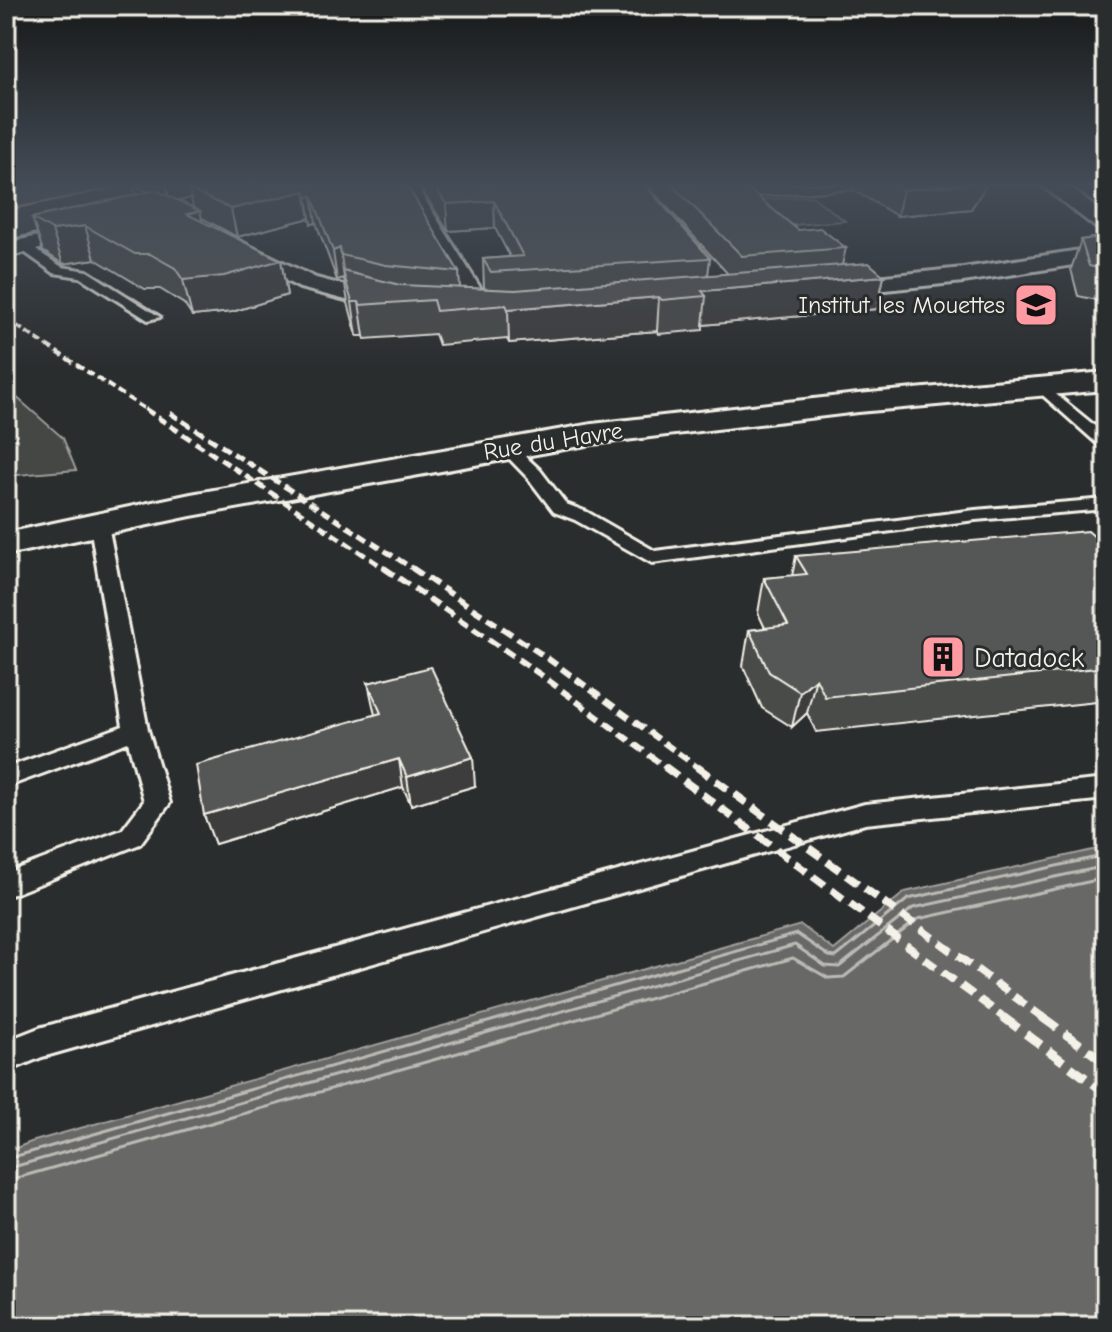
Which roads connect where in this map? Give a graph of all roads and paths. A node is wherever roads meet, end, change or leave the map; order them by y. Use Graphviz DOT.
graph roads {
  1 [pos="236,246"];
  2 [pos="443,246"];
  3 [pos="15,248"];
  4 [pos="1106,253"];
  5 [pos="811,290"];
  6 [pos="418,309"];
  7 [pos="482,313"];
  8 [pos="153,317"];
  9 [pos="1106,381"];
  10 [pos="1042,387"];
  11 [pos="1106,443"];
  12 [pos="506,447"];
  13 [pos="1106,504"];
  14 [pos="99,525"];
  15 [pos="6,544"];
  16 [pos="136,730"];
  17 [pos="6,778"];
  18 [pos="1106,789"];
  19 [pos="6,885"];
  20 [pos="6,1057"];
  1 -- 6 [label="street"];
  2 -- 7 [label="street"];
  3 -- 8 [label="lane"];
  4 -- 5 [label="street"];
  9 -- 10 [label="main road, Rue du Havre"];
  10 -- 11 [label="lane"];
  10 -- 12 [label="main road, Rue du Havre"];
  12 -- 13 [label="lane"];
  12 -- 14 [label="main road, Rue du Havre"];
  14 -- 15 [label="main road, Rue du Havre"];
  14 -- 16 [label="lane"];
  16 -- 17 [label="lane"];
  16 -- 19 [label="lane"];
  18 -- 20 [label="lane"];
}
